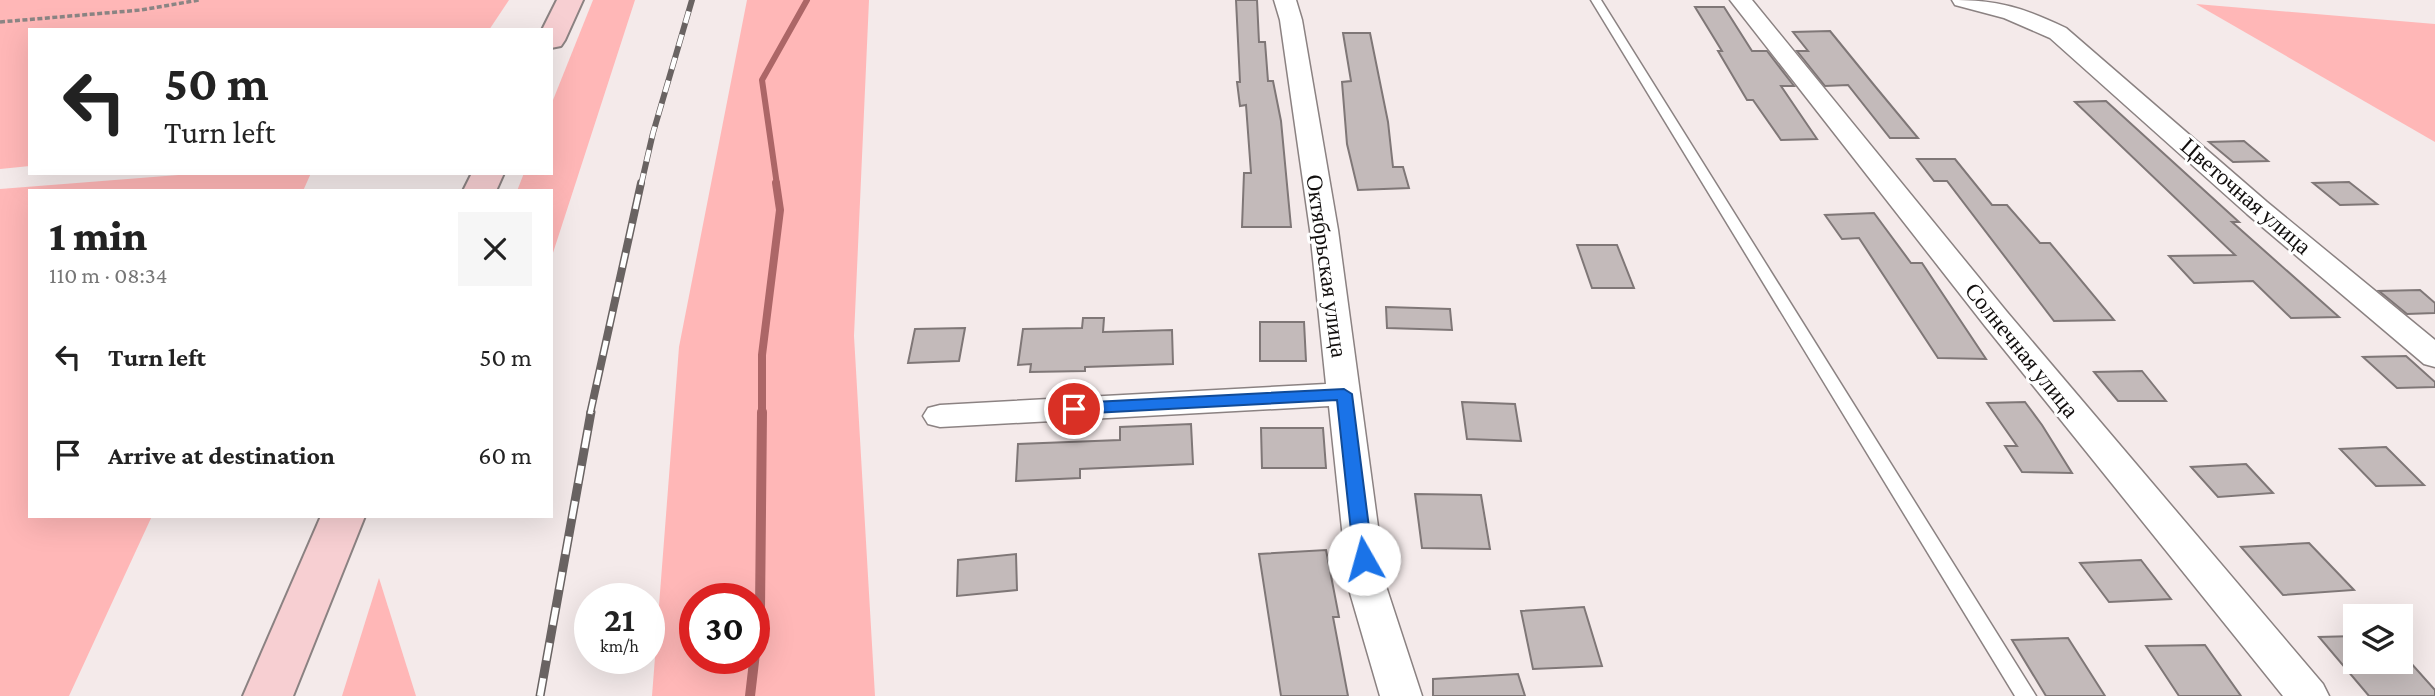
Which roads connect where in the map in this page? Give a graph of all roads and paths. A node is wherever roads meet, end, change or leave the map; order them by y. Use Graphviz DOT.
graph roads {
  1 [pos="199,0"];
  2 [pos="570,0"];
  3 [pos="1286,0"];
  4 [pos="1597,0"];
  5 [pos="1741,0"];
  6 [pos="1963,0"];
  7 [pos="0,22"];
  8 [pos="553,36"];
  9 [pos="2435,357"];
  10 [pos="1344,394"];
  11 [pos="940,416"];
  12 [pos="342,518"];
  13 [pos="268,696"];
  14 [pos="1401,696"];
  15 [pos="2026,696"];
  16 [pos="2308,696"];
  1 -- 7 [label="path"];
  2 -- 8 [label="street"];
  3 -- 10 [label="street, Октябрьская улица"];
  4 -- 15 [label="lane"];
  5 -- 16 [label="street, Солнечная улица"];
  6 -- 9 [label="street, Цветочная улица"];
  10 -- 11 [label="street"];
  10 -- 14 [label="street, Октябрьская улица"];
  12 -- 13 [label="street"];
}
